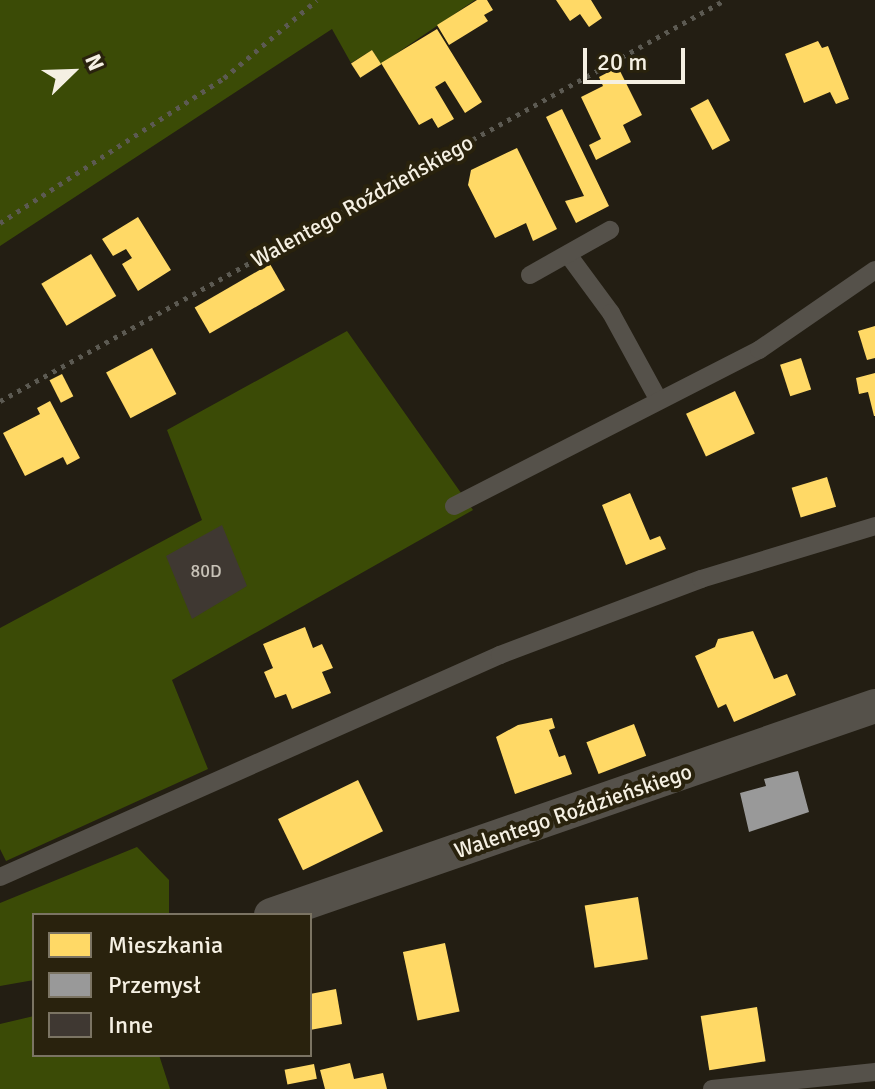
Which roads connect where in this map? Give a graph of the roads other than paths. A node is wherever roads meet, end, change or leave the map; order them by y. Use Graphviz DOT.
graph roads {
  1 [pos="610,230"];
  2 [pos="569,256"];
  3 [pos="875,270"];
  4 [pos="530,275"];
  5 [pos="658,399"];
  6 [pos="454,506"];
  7 [pos="875,526"];
  8 [pos="875,706"];
  9 [pos="0,877"];
  10 [pos="277,913"];
  11 [pos="875,1072"];
  12 [pos="712,1089"];
  1 -- 2 [label="lane"];
  2 -- 4 [label="lane"];
  2 -- 5 [label="lane"];
  3 -- 5 [label="lane"];
  5 -- 6 [label="lane"];
  7 -- 9 [label="lane"];
  8 -- 10 [label="street, Walentego Roździeńskiego"];
  11 -- 12 [label="lane"];
}
